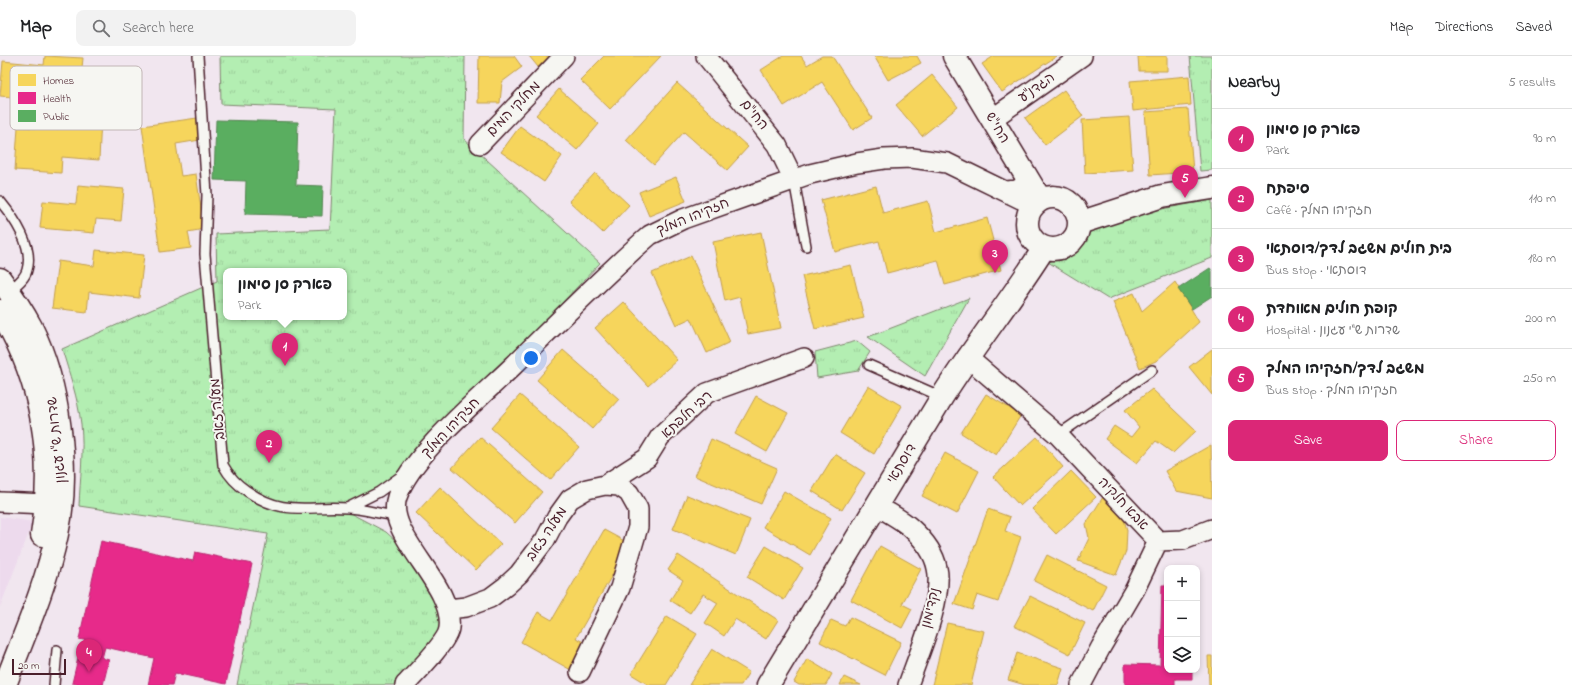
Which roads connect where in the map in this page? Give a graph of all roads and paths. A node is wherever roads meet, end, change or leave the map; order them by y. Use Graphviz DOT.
graph roads {
  1 [pos="198,56"];
  2 [pos="564,56"];
  3 [pos="706,56"];
  4 [pos="954,56"];
  5 [pos="1082,56"];
  6 [pos="992,119"];
  7 [pos="480,144"];
  8 [pos="1026,177"];
  9 [pos="794,180"];
  10 [pos="1212,188"];
  11 [pos="1010,192"];
  12 [pos="0,201"];
  13 [pos="1037,202"];
  14 [pos="1079,223"];
  15 [pos="806,246"];
  16 [pos="1044,248"];
  17 [pos="5,285"];
  18 [pos="0,311"];
  19 [pos="967,357"];
  20 [pos="804,358"];
  21 [pos="869,365"];
  22 [pos="1152,370"];
  23 [pos="942,397"];
  24 [pos="1058,435"];
  25 [pos="413,467"];
  26 [pos="605,485"];
  27 [pos="0,502"];
  28 [pos="46,504"];
  29 [pos="878,506"];
  30 [pos="348,508"];
  31 [pos="396,516"];
  32 [pos="1212,529"];
  33 [pos="1158,541"];
  34 [pos="448,609"];
  35 [pos="57,650"];
  36 [pos="0,658"];
  37 [pos="580,672"];
  38 [pos="5,685"];
  39 [pos="54,685"];
  40 [pos="405,685"];
  41 [pos="768,685"];
  42 [pos="908,685"];
  43 [pos="1081,685"];
  1 -- 30 [label="lane, מעלה זאב"];
  2 -- 7 [label="street, מחלקי המים"];
  3 -- 9 [label="street, החי\"ם"];
  4 -- 6 [label="street, החי\"ש"];
  5 -- 6 [label="street, הגדנ\"ע"];
  6 -- 8 [label="street, החי\"ש"];
  8 -- 11 [label="street"];
  8 -- 13 [label="street, החי\"ש"];
  9 -- 11 [label="street, חזקיהו המלך"];
  9 -- 15 [label="lane"];
  9 -- 25 [label="street, חזקיהו המלך"];
  10 -- 14 [label="street"];
  11 -- 13 [label="street, חזקיהו המלך"];
  12 -- 17 [label="lane"];
  13 -- 14 [label="street"];
  13 -- 16 [label="street"];
  14 -- 16 [label="street"];
  16 -- 19 [label="street, דוסתאי"];
  17 -- 38 [label="street, שדרות ש\"י עגנון"];
  18 -- 28 [label="street, שדרות ש\"י עגנון"];
  19 -- 23 [label="street, דוסתאי"];
  19 -- 24 [label="street, אבא חלקיה"];
  20 -- 26 [label="street, רבי חלפתא"];
  21 -- 23 [label="lane"];
  22 -- 24 [label="lane"];
  23 -- 29 [label="street, דוסתאי"];
  24 -- 33 [label="street, אבא חלקיה"];
  25 -- 30 [label="lane"];
  25 -- 31 [label="street, חזקיהו המלך"];
  26 -- 34 [label="street, מעלה זאב"];
  26 -- 37 [label="street, מעלה זאב"];
  27 -- 28 [label="street"];
  28 -- 36 [label="street, שדרות ש\"י עגנון"];
  29 -- 41 [label="street, דוסתאי"];
  29 -- 42 [label="street, נקדימון"];
  30 -- 31 [label="lane, מעלה זאב"];
  31 -- 34 [label="street"];
  32 -- 33 [label="street"];
  33 -- 43 [label="street, אבא חלקיה"];
  34 -- 40 [label="street"];
  35 -- 39 [label="lane"];
}
